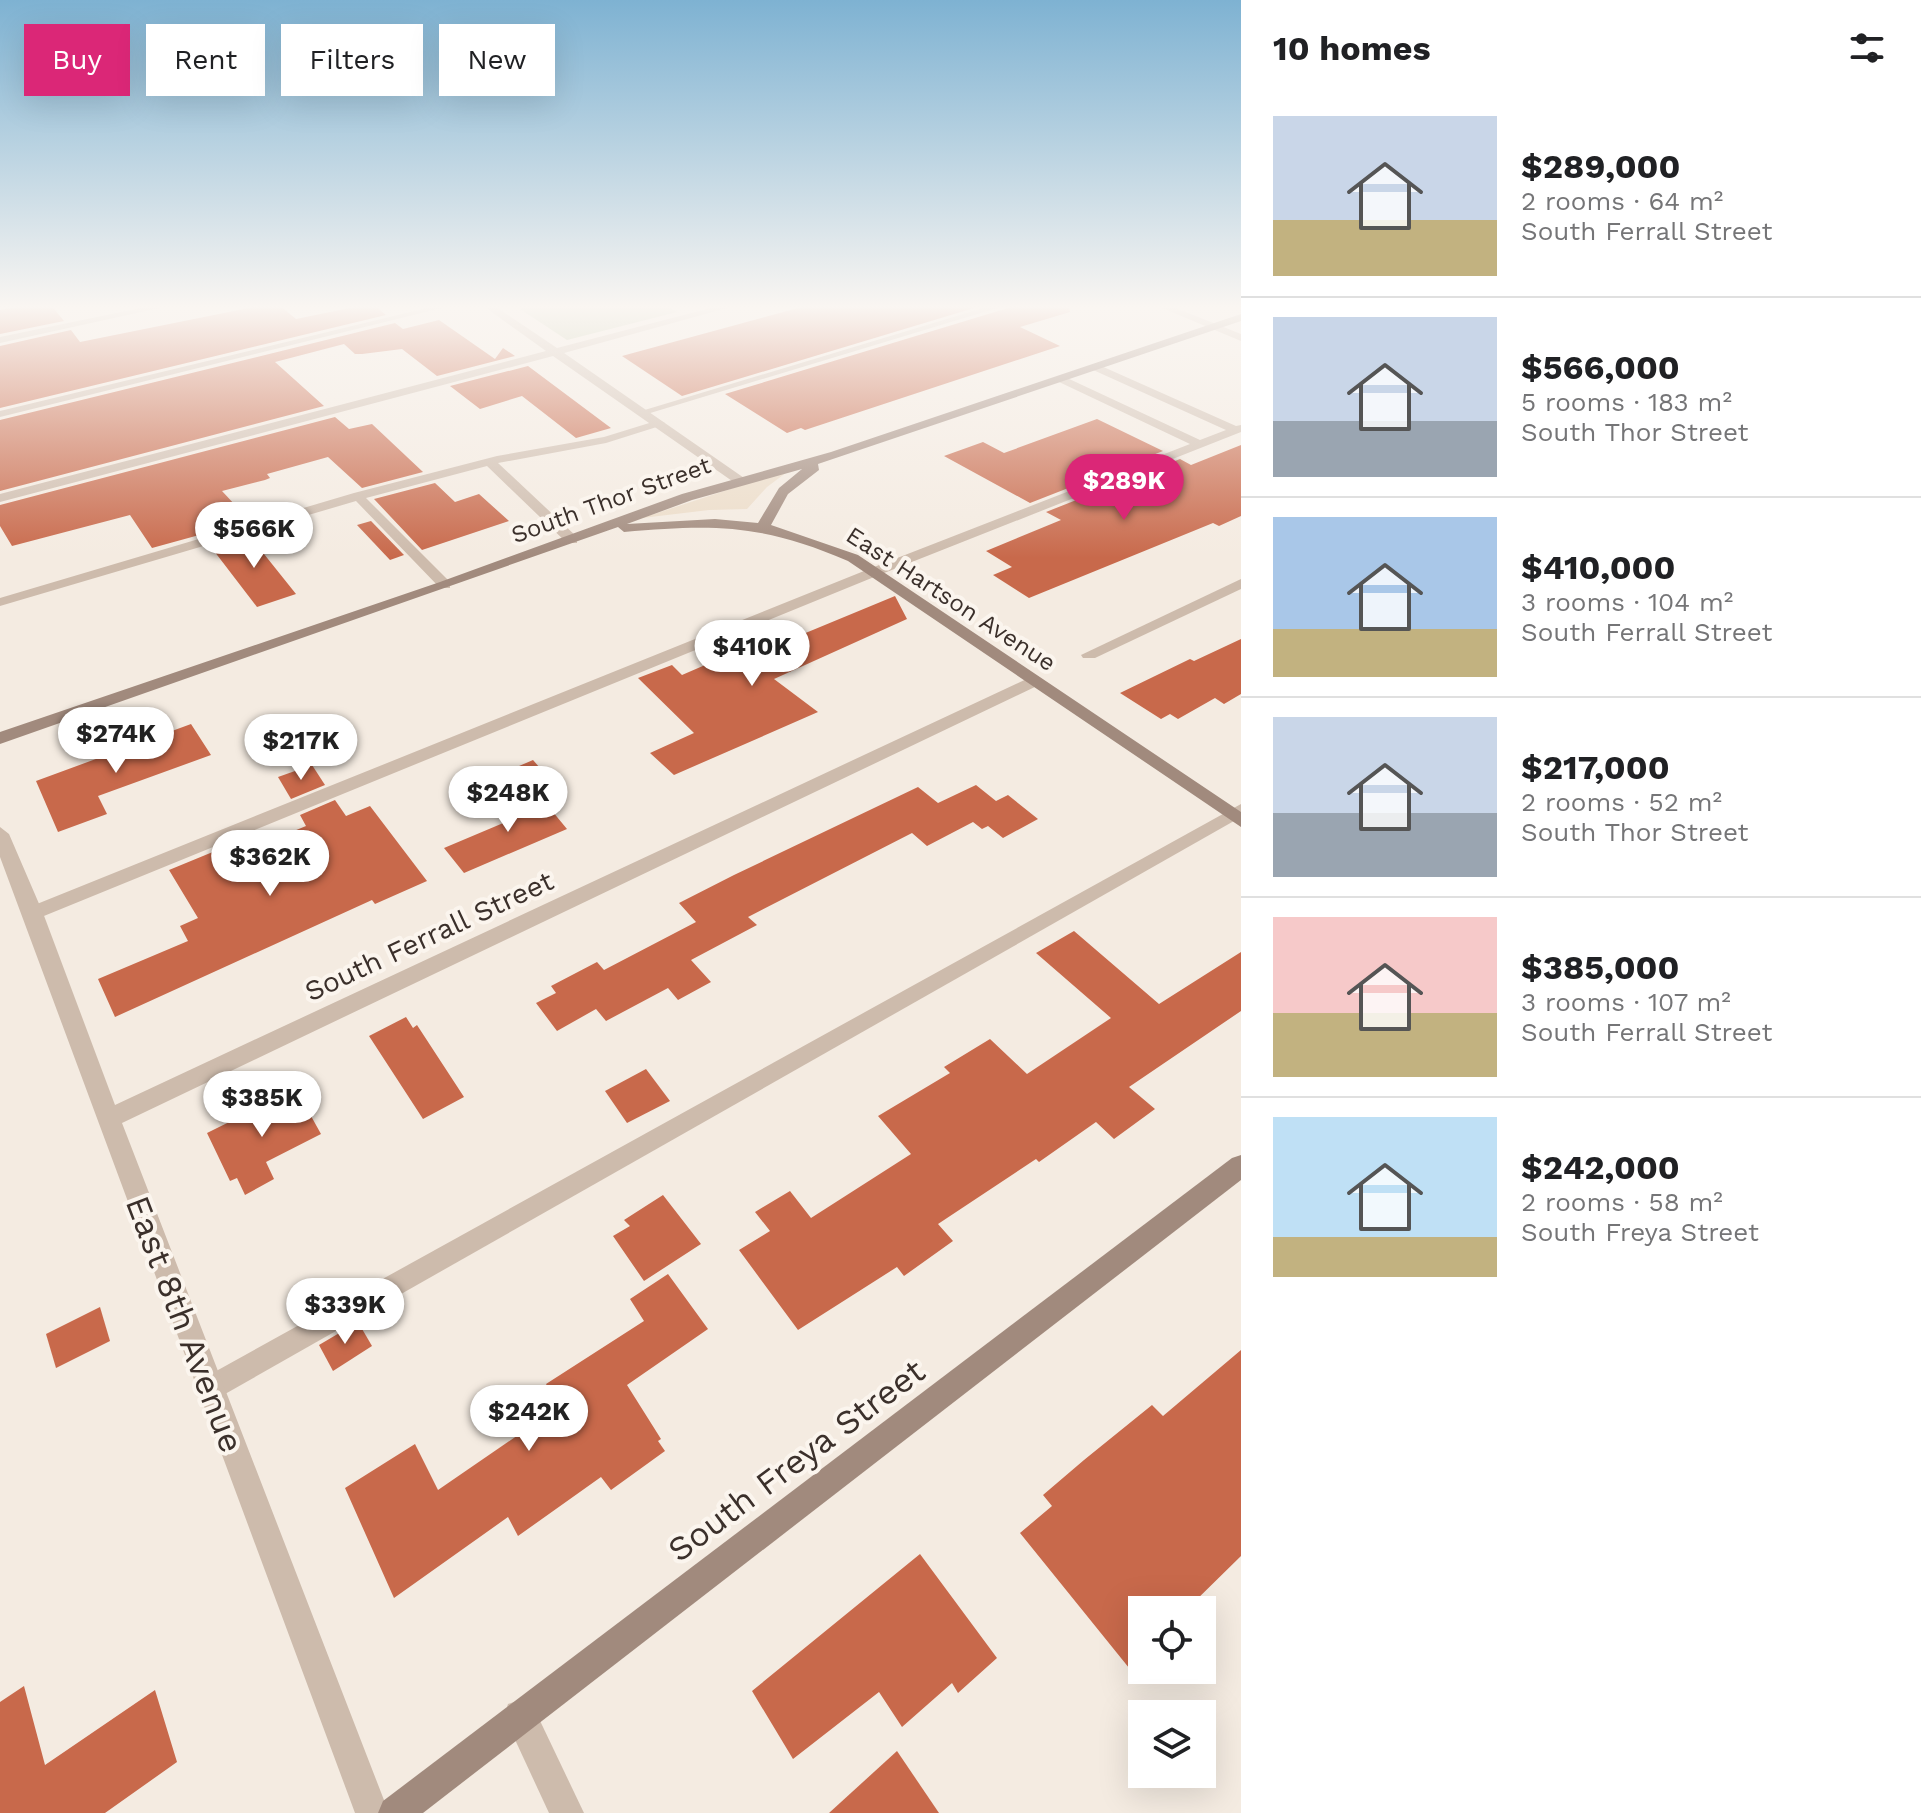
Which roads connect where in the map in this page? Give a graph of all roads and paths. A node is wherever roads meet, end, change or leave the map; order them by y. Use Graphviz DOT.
graph roads {
  1 [pos="100,390"];
  2 [pos="407,390"];
  3 [pos="612,390"];
  4 [pos="718,390"];
  5 [pos="1030,390"];
  6 [pos="1084,390"];
  7 [pos="1147,390"];
  8 [pos="643,412"];
  9 [pos="0,414"];
  10 [pos="659,423"];
  11 [pos="1238,429"];
  12 [pos="1199,444"];
  13 [pos="836,455"];
  14 [pos="490,462"];
  15 [pos="740,480"];
  16 [pos="358,496"];
  17 [pos="0,498"];
  18 [pos="764,525"];
  19 [pos="599,530"];
  20 [pos="572,540"];
  21 [pos="874,572"];
  22 [pos="1241,583"];
  23 [pos="445,585"];
  24 [pos="0,602"];
  25 [pos="1089,655"];
  26 [pos="1033,681"];
  27 [pos="0,738"];
  28 [pos="1238,815"];
  29 [pos="0,834"];
  30 [pos="33,913"];
  31 [pos="108,1119"];
  32 [pos="1241,1166"];
  33 [pos="209,1389"];
  34 [pos="520,1716"];
  35 [pos="372,1813"];
  36 [pos="395,1813"];
  37 [pos="567,1813"];
  1 -- 9 [label="lane"];
  2 -- 17 [label="street"];
  3 -- 8 [label="street"];
  4 -- 8 [label="lane"];
  5 -- 13 [label="main road, South Thor Street"];
  6 -- 12 [label="lane"];
  7 -- 11 [label="lane"];
  8 -- 10 [label="street"];
  10 -- 14 [label="lane"];
  10 -- 15 [label="street"];
  11 -- 12 [label="lane"];
  12 -- 21 [label="lane"];
  13 -- 15 [label="main road, South Thor Street"];
  13 -- 18 [label="main road"];
  14 -- 16 [label="lane"];
  14 -- 20 [label="lane"];
  15 -- 19 [label="main road, South Thor Street"];
  16 -- 23 [label="lane"];
  16 -- 24 [label="lane"];
  18 -- 19 [label="main road, East Hartson Avenue"];
  18 -- 21 [label="main road, East Hartson Avenue"];
  19 -- 20 [label="main road, South Thor Street"];
  20 -- 23 [label="main road, South Thor Street"];
  21 -- 26 [label="main road, East Hartson Avenue"];
  21 -- 30 [label="lane"];
  22 -- 25 [label="street"];
  23 -- 27 [label="main road, South Thor Street"];
  26 -- 28 [label="main road, East Hartson Avenue"];
  26 -- 31 [label="street, South Ferrall Street"];
  28 -- 33 [label="lane"];
  29 -- 30 [label="street, East 8th Avenue"];
  30 -- 31 [label="street, East 8th Avenue"];
  31 -- 33 [label="street, East 8th Avenue"];
  32 -- 34 [label="main road, South Freya Street"];
  33 -- 35 [label="street, East 8th Avenue"];
  34 -- 36 [label="main road, South Freya Street"];
  34 -- 37 [label="street"];
}
